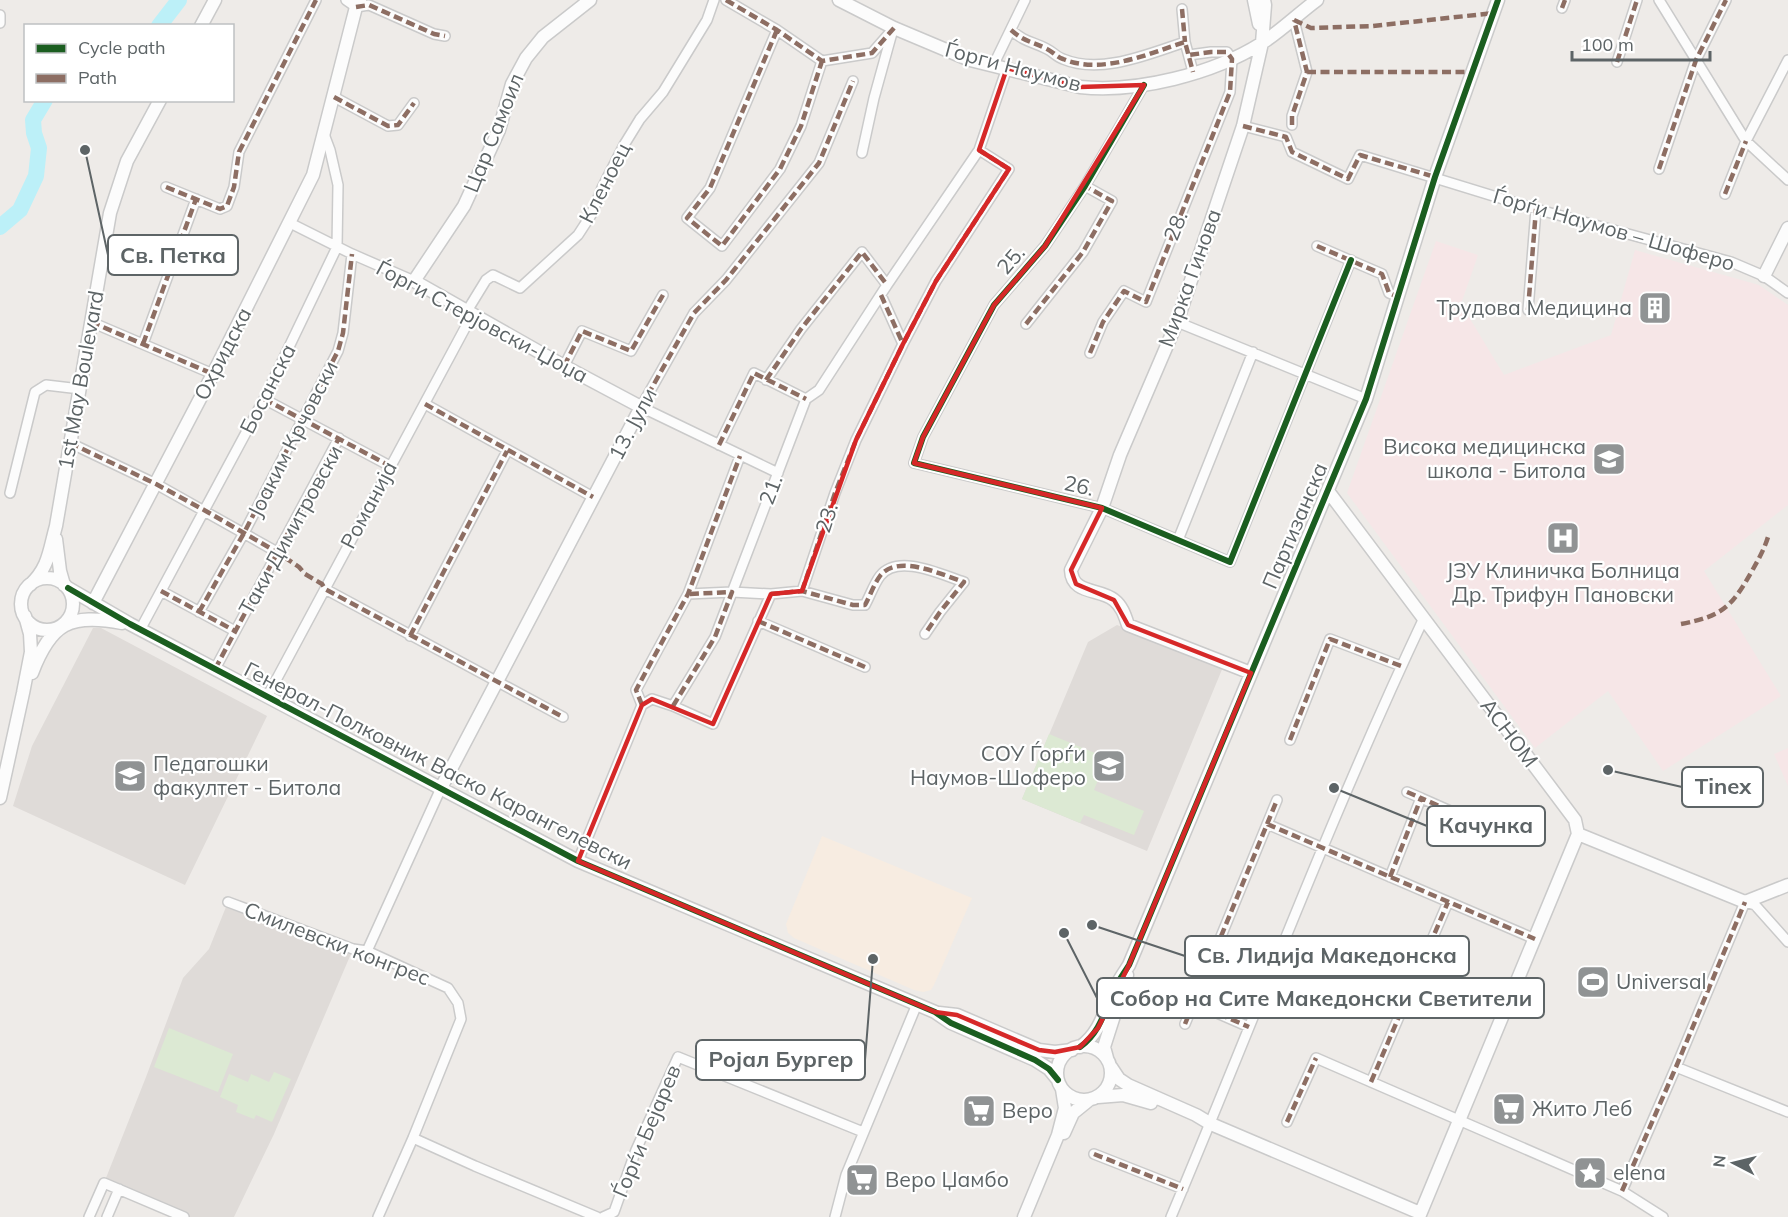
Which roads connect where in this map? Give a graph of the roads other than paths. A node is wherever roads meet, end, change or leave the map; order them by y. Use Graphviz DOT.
graph roads {
  1 [pos="215,0"];
  2 [pos="316,0"];
  3 [pos="590,0"];
  4 [pos="714,0"];
  5 [pos="726,0"];
  6 [pos="839,0"];
  7 [pos="1025,0"];
  8 [pos="1254,0"];
  9 [pos="1264,0"];
  10 [pos="1317,0"];
  11 [pos="1498,0"];
  12 [pos="1637,0"];
  13 [pos="1659,0"];
  14 [pos="1726,0"];
  15 [pos="354,2"];
  16 [pos="1182,9"];
  17 [pos="0,15"];
  18 [pos="1294,20"];
  19 [pos="0,22"];
  20 [pos="202,24"];
  21 [pos="894,28"];
  22 [pos="777,30"];
  23 [pos="1011,30"];
  24 [pos="445,36"];
  25 [pos="1185,42"];
  26 [pos="1262,43"];
  27 [pos="1190,55"];
  28 [pos="1232,59"];
  29 [pos="1696,60"];
  30 [pos="1788,60"];
  31 [pos="822,61"];
  32 [pos="1617,62"];
  33 [pos="993,66"];
  34 [pos="1007,68"];
  35 [pos="1194,72"];
  36 [pos="853,81"];
  37 [pos="1144,85"];
  38 [pos="334,97"];
  39 [pos="159,102"];
  40 [pos="414,103"];
  41 [pos="1292,124"];
  42 [pos="1243,126"];
  43 [pos="324,134"];
  44 [pos="1746,141"];
  45 [pos="979,150"];
  46 [pos="862,153"];
  47 [pos="1659,169"];
  48 [pos="1435,177"];
  49 [pos="1788,180"];
  50 [pos="1084,186"];
  51 [pos="166,187"];
  52 [pos="1725,194"];
  53 [pos="196,199"];
  54 [pos="1536,208"];
  55 [pos="290,223"];
  56 [pos="1788,228"];
  57 [pos="1317,246"];
  58 [pos="337,247"];
  59 [pos="352,254"];
  60 [pos="1351,261"];
  61 [pos="1764,276"];
  62 [pos="414,281"];
  63 [pos="887,285"];
  64 [pos="1788,293"];
  65 [pos="663,295"];
  66 [pos="881,295"];
  67 [pos="1398,297"];
  68 [pos="1528,310"];
  69 [pos="469,313"];
  70 [pos="91,322"];
  71 [pos="1177,322"];
  72 [pos="1026,324"];
  73 [pos="143,344"];
  74 [pos="903,344"];
  75 [pos="1253,352"];
  76 [pos="1090,353"];
  77 [pos="564,366"];
  78 [pos="1306,373"];
  79 [pos="213,374"];
  80 [pos="766,380"];
  81 [pos="80,389"];
  82 [pos="264,399"];
  83 [pos="806,399"];
  84 [pos="1366,399"];
  85 [pos="425,404"];
  86 [pos="641,407"];
  87 [pos="303,420"];
  88 [pos="339,438"];
  89 [pos="70,443"];
  90 [pos="719,446"];
  91 [pos="507,451"];
  92 [pos="740,456"];
  93 [pos="914,463"];
  94 [pos="390,466"];
  95 [pos="778,473"];
  96 [pos="156,484"];
  97 [pos="1328,491"];
  98 [pos="10,493"];
  99 [pos="593,497"];
  100 [pos="1102,508"];
  101 [pos="204,510"];
  102 [pos="56,526"];
  103 [pos="244,533"];
  104 [pos="1178,540"];
  105 [pos="277,552"];
  106 [pos="30,585"];
  107 [pos="66,586"];
  108 [pos="325,589"];
  109 [pos="161,591"];
  110 [pos="802,591"];
  111 [pos="732,592"];
  112 [pos="688,594"];
  113 [pos="771,594"];
  114 [pos="93,603"];
  115 [pos="199,612"];
  116 [pos="25,616"];
  117 [pos="1423,620"];
  118 [pos="758,621"];
  119 [pos="61,626"];
  120 [pos="135,627"];
  121 [pos="235,631"];
  122 [pos="925,634"];
  123 [pos="410,636"];
  124 [pos="1401,666"];
  125 [pos="865,667"];
  126 [pos="215,669"];
  127 [pos="1251,673"];
  128 [pos="495,682"];
  129 [pos="24,693"];
  130 [pos="267,697"];
  131 [pos="642,705"];
  132 [pos="673,706"];
  133 [pos="563,717"];
  134 [pos="1290,740"];
  135 [pos="3,774"];
  136 [pos="441,788"];
  137 [pos="1407,792"];
  138 [pos="0,798"];
  139 [pos="1421,798"];
  140 [pos="1277,800"];
  141 [pos="1464,817"];
  142 [pos="1267,825"];
  143 [pos="1578,834"];
  144 [pos="1324,849"];
  145 [pos="578,861"];
  146 [pos="1390,877"];
  147 [pos="1788,885"];
  148 [pos="228,902"];
  149 [pos="1448,902"];
  150 [pos="1745,902"];
  151 [pos="1535,939"];
  152 [pos="1788,942"];
  153 [pos="367,951"];
  154 [pos="1332,962"];
  155 [pos="1129,965"];
  156 [pos="1409,993"];
  157 [pos="1194,1003"];
  158 [pos="917,1004"];
  159 [pos="935,1012"];
  160 [pos="1185,1024"];
  161 [pos="1249,1027"];
  162 [pos="1076,1048"];
  163 [pos="1109,1063"];
  164 [pos="1676,1067"];
  165 [pos="1371,1082"];
  166 [pos="1060,1085"];
  167 [pos="1093,1099"];
  168 [pos="1788,1112"];
  169 [pos="1460,1120"];
  170 [pos="1287,1122"];
  171 [pos="1211,1124"];
  172 [pos="863,1131"];
  173 [pos="413,1138"];
  174 [pos="1094,1154"];
  175 [pos="1040,1176"];
  176 [pos="119,1189"];
  177 [pos="1183,1189"];
  178 [pos="1622,1191"];
  179 [pos="1419,1215"];
  180 [pos="89,1217"];
  181 [pos="107,1217"];
  182 [pos="184,1217"];
  183 [pos="378,1217"];
  184 [pos="597,1217"];
  185 [pos="603,1217"];
  186 [pos="835,1217"];
  187 [pos="1024,1217"];
  188 [pos="1171,1217"];
  189 [pos="1663,1217"];
  1 -- 20 [label="street"];
  2 -- 53 [label="street"];
  3 -- 62 [label="street, Цар Самоил"];
  4 -- 69 [label="street, Кленоец"];
  5 -- 22 [label="street"];
  6 -- 21 [label="street, Ѓорги Наумов"];
  7 -- 23 [label="street"];
  8 -- 26 [label="street"];
  9 -- 26 [label="street"];
  10 -- 18 [label="street, Ѓорги Наумов"];
  11 -- 48 [label="street, Партизанска"];
  12 -- 32 [label="street"];
  13 -- 29 [label="street"];
  14 -- 29 [label="street"];
  15 -- 24 [label="street"];
  15 -- 38 [label="street, Охридска"];
  16 -- 25 [label="street"];
  17 -- 19 [label="street"];
  18 -- 26 [label="street, Ѓорги Наумов"];
  18 -- 41 [label="street"];
  21 -- 31 [label="street"];
  21 -- 33 [label="street, Ѓорги Наумов"];
  21 -- 46 [label="street"];
  22 -- 31 [label="street"];
  22 -- 31 [label="street"];
  23 -- 25 [label="street"];
  23 -- 33 [label="street"];
  25 -- 27 [label="street"];
  26 -- 28 [label="street, Ѓорги Наумов"];
  26 -- 42 [label="street, Мирка Гинова"];
  27 -- 28 [label="street"];
  27 -- 35 [label="street"];
  28 -- 35 [label="street, Ѓорги Наумов"];
  28 -- 76 [label="street, 28."];
  29 -- 44 [label="street"];
  29 -- 47 [label="street"];
  30 -- 44 [label="street"];
  33 -- 34 [label="street, Ѓорги Наумов"];
  34 -- 37 [label="street, Ѓорги Наумов"];
  34 -- 45 [label="street, 21."];
  35 -- 37 [label="street, Ѓорги Наумов"];
  36 -- 86 [label="street, 13. Јули"];
  37 -- 50 [label="street, 25."];
  38 -- 40 [label="street"];
  38 -- 43 [label="street, Охридска"];
  39 -- 70 [label="street, 1st May Boulevard"];
  42 -- 48 [label="street, Ѓорѓи Наумов – Шоферо"];
  42 -- 71 [label="street, Мирка Гинова"];
  43 -- 55 [label="street, Охридска"];
  43 -- 58 [label="street, Босанска"];
  44 -- 49 [label="street"];
  44 -- 52 [label="street"];
  45 -- 63 [label="street, 21."];
  45 -- 74 [label="street, 23."];
  48 -- 54 [label="street, Ѓорѓи Наумов – Шоферо"];
  48 -- 67 [label="street, Партизанска"];
  50 -- 72 [label="street"];
  50 -- 93 [label="street, 25."];
  51 -- 53 [label="street"];
  53 -- 73 [label="street"];
  54 -- 61 [label="street, Ѓорѓи Наумов – Шоферо"];
  54 -- 68 [label="street"];
  55 -- 58 [label="street, Ѓорги Стерјовски-Џоџа"];
  55 -- 79 [label="street, Охридска"];
  56 -- 61 [label="street"];
  57 -- 60 [label="street"];
  58 -- 59 [label="street, Ѓорги Стерјовски-Џоџа"];
  58 -- 82 [label="street, Босанска"];
  59 -- 62 [label="street, Ѓорги Стерјовски-Џоџа"];
  59 -- 87 [label="street, Јоаким Крчовски"];
  60 -- 67 [label="street"];
  60 -- 78 [label="street"];
  61 -- 64 [label="street, Ѓорѓи Наумов – Шоферо"];
  62 -- 69 [label="street, Ѓорги Стерјовски-Џоџа"];
  63 -- 66 [label="street, 21."];
  63 -- 80 [label="street"];
  65 -- 77 [label="street"];
  66 -- 74 [label="street"];
  66 -- 83 [label="street, 21."];
  67 -- 84 [label="street, Партизанска"];
  69 -- 77 [label="street, Ѓорги Стерјовски-Џоџа"];
  69 -- 85 [label="street, Романија"];
  70 -- 73 [label="street"];
  70 -- 81 [label="street, 1st May Boulevard"];
  71 -- 75 [label="street"];
  71 -- 100 [label="street, Мирка Гинова"];
  73 -- 79 [label="street"];
  74 -- 110 [label="street, 23."];
  75 -- 78 [label="street"];
  75 -- 104 [label="street"];
  77 -- 86 [label="street, Ѓорги Стерјовски-Џоџа"];
  78 -- 84 [label="street"];
  78 -- 104 [label="street, 26."];
  79 -- 96 [label="street, Охридска"];
  80 -- 83 [label="street"];
  80 -- 90 [label="street"];
  81 -- 89 [label="street, 1st May Boulevard"];
  81 -- 98 [label="street"];
  82 -- 87 [label="street"];
  82 -- 101 [label="street, Босанска"];
  83 -- 95 [label="street, 21."];
  84 -- 97 [label="street, Партизанска"];
  85 -- 91 [label="street"];
  85 -- 94 [label="street, Романија"];
  86 -- 90 [label="street"];
  86 -- 99 [label="street, 13. Јули"];
  87 -- 88 [label="street"];
  87 -- 103 [label="street, Јоаким Крчовски"];
  88 -- 94 [label="street, Таки Димитровски"];
  88 -- 105 [label="street, Таки Димитровски"];
  89 -- 96 [label="street"];
  89 -- 102 [label="street, 1st May Boulevard"];
  90 -- 92 [label="street"];
  91 -- 99 [label="street"];
  91 -- 123 [label="street"];
  92 -- 95 [label="street"];
  92 -- 112 [label="street"];
  93 -- 100 [label="street, 26."];
  94 -- 108 [label="street, Романија"];
  95 -- 111 [label="street, 21."];
  96 -- 101 [label="street"];
  96 -- 114 [label="street, Охридска"];
  97 -- 117 [label="street, АСНОМ"];
  97 -- 127 [label="street, Партизанска"];
  99 -- 128 [label="street, 13. Јули"];
  100 -- 104 [label="street, 26."];
  100 -- 127 [label="street, Мирка Гинова"];
  101 -- 103 [label="street"];
  101 -- 109 [label="street, Босанска"];
  102 -- 106 [label="street"];
  102 -- 107 [label="street"];
  103 -- 105 [label="street"];
  103 -- 115 [label="street, Јоаким Крчовски"];
  105 -- 121 [label="street, Таки Димитровски"];
  106 -- 107 [label="street"];
  106 -- 116 [label="street"];
  107 -- 114 [label="street, Генерал-Полковник Васко Карангелевски"];
  107 -- 119 [label="street"];
  108 -- 123 [label="street"];
  108 -- 130 [label="street, Романија"];
  109 -- 115 [label="street"];
  109 -- 120 [label="street, Босанска"];
  110 -- 113 [label="street"];
  110 -- 122 [label="street"];
  111 -- 112 [label="street"];
  111 -- 113 [label="street"];
  111 -- 132 [label="street, 21."];
  112 -- 131 [label="street"];
  113 -- 118 [label="street"];
  114 -- 120 [label="street, Генерал-Полковник Васко Карангелевски"];
  115 -- 121 [label="street"];
  116 -- 119 [label="street"];
  116 -- 129 [label="street"];
  117 -- 124 [label="street"];
  117 -- 143 [label="street, АСНОМ"];
  118 -- 125 [label="street"];
  118 -- 132 [label="street"];
  119 -- 120 [label="street, Генерал-Полковник Васко Карангелевски"];
  119 -- 129 [label="street"];
  120 -- 126 [label="street, Генерал-Полковник Васко Карангелевски"];
  121 -- 126 [label="street, Таки Димитровски"];
  123 -- 128 [label="street"];
  124 -- 134 [label="street"];
  124 -- 144 [label="street"];
  126 -- 130 [label="street, Генерал-Полковник Васко Карангелевски"];
  127 -- 155 [label="street, Партизанска"];
  128 -- 133 [label="street"];
  128 -- 136 [label="street, 13. Јули"];
  129 -- 135 [label="street"];
  130 -- 136 [label="street, Генерал-Полковник Васко Карангелевски"];
  131 -- 132 [label="street"];
  131 -- 145 [label="street"];
  135 -- 138 [label="street"];
  136 -- 145 [label="street, Генерал-Полковник Васко Карангелевски"];
  136 -- 153 [label="street"];
  137 -- 139 [label="street"];
  139 -- 141 [label="street"];
  139 -- 146 [label="street"];
  140 -- 142 [label="street"];
  142 -- 144 [label="street"];
  142 -- 157 [label="street"];
  143 -- 150 [label="street"];
  143 -- 151 [label="street"];
  144 -- 146 [label="street"];
  144 -- 161 [label="street"];
  145 -- 158 [label="street, Генерал-Полковник Васко Карангелевски"];
  146 -- 149 [label="street"];
  147 -- 150 [label="street"];
  148 -- 153 [label="street, Смилевски конгрес"];
  149 -- 151 [label="street"];
  149 -- 156 [label="street"];
  150 -- 152 [label="street"];
  150 -- 164 [label="street"];
  151 -- 169 [label="street"];
  153 -- 173 [label="street, Смилевски конгрес"];
  154 -- 156 [label="street"];
  155 -- 162 [label="street, Партизанска"];
  155 -- 163 [label="street, Партизанска"];
  156 -- 165 [label="street"];
  157 -- 160 [label="street"];
  157 -- 161 [label="street"];
  158 -- 159 [label="street, Генерал-Полковник Васко Карангелевски"];
  158 -- 172 [label="street"];
  159 -- 162 [label="street, Генерал-Полковник Васко Карангелевски"];
  159 -- 166 [label="street, Генерал-Полковник Васко Карангелевски"];
  161 -- 171 [label="street"];
  162 -- 163 [label="street, Генерал-Полковник Васко Карангелевски"];
  162 -- 166 [label="street"];
  163 -- 167 [label="street"];
  163 -- 171 [label="street, Генерал-Полковник Васко Карангелевски"];
  164 -- 168 [label="street"];
  164 -- 178 [label="street"];
  165 -- 169 [label="street"];
  165 -- 170 [label="street"];
  166 -- 167 [label="street, Генерал-Полковник Васко Карангелевски"];
  166 -- 175 [label="street"];
  167 -- 171 [label="street, Генерал-Полковник Васко Карангелевски"];
  167 -- 175 [label="street"];
  169 -- 178 [label="street"];
  169 -- 179 [label="street"];
  171 -- 177 [label="street"];
  171 -- 179 [label="street, Генерал-Полковник Васко Карангелевски"];
  172 -- 185 [label="street, Ѓорѓи Бејарев"];
  172 -- 186 [label="street"];
  173 -- 183 [label="street, Смилевски конгрес"];
  173 -- 184 [label="street, Ѓорѓи Бејарев"];
  174 -- 177 [label="street"];
  175 -- 187 [label="street"];
  176 -- 180 [label="street"];
  176 -- 181 [label="street"];
  176 -- 182 [label="street"];
  177 -- 188 [label="street"];
  178 -- 189 [label="street"];
}
